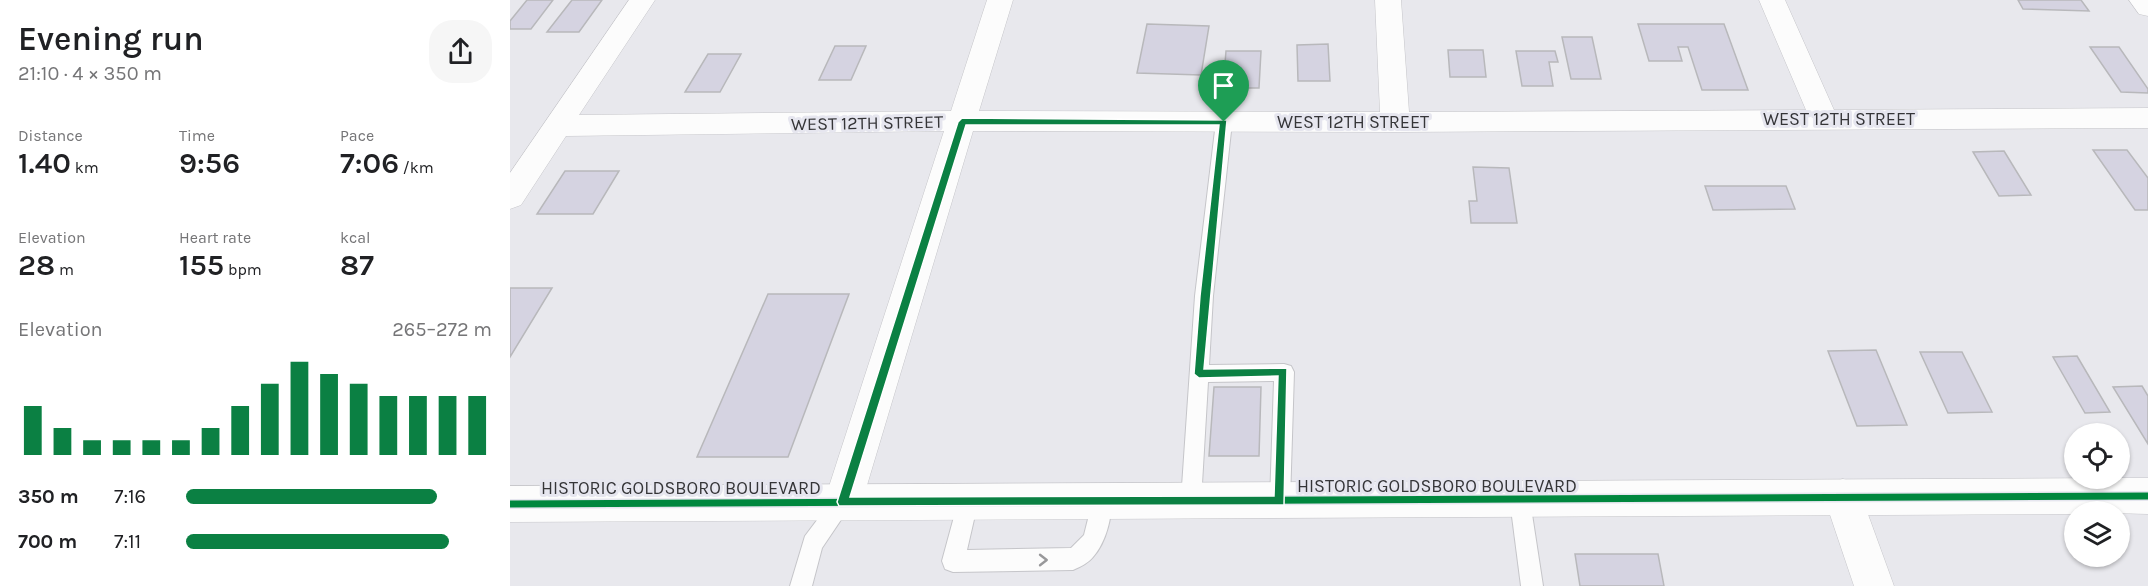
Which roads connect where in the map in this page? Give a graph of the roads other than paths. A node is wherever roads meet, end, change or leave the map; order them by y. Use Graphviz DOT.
graph roads {
  1 [pos="642,0"];
  2 [pos="1000,0"];
  3 [pos="1388,0"];
  4 [pos="1772,0"];
  5 [pos="2142,0"];
  6 [pos="2148,8"];
  7 [pos="2148,118"];
  8 [pos="1824,119"];
  9 [pos="962,122"];
  10 [pos="1224,122"];
  11 [pos="1395,123"];
  12 [pos="557,126"];
  13 [pos="510,197"];
  14 [pos="1199,374"];
  15 [pos="1843,496"];
  16 [pos="2148,496"];
  17 [pos="1191,501"];
  18 [pos="1280,501"];
  19 [pos="1520,501"];
  20 [pos="843,502"];
  21 [pos="968,502"];
  22 [pos="1101,502"];
  23 [pos="510,504"];
  24 [pos="801,586"];
  25 [pos="1532,586"];
  26 [pos="1874,586"];
  1 -- 12 [label="street"];
  2 -- 9 [label="street"];
  3 -- 11 [label="street"];
  4 -- 8 [label="street"];
  5 -- 6 [label="street"];
  7 -- 8 [label="street, WEST 12TH STREET"];
  8 -- 11 [label="street, WEST 12TH STREET"];
  9 -- 10 [label="street, WEST 12TH STREET"];
  9 -- 12 [label="street, WEST 12TH STREET"];
  9 -- 20 [label="street"];
  10 -- 11 [label="street, WEST 12TH STREET"];
  10 -- 14 [label="lane"];
  12 -- 13 [label="street"];
  14 -- 17 [label="lane"];
  14 -- 18 [label="lane"];
  15 -- 16 [label="street, HISTORIC GOLDSBORO BOULEVARD"];
  15 -- 19 [label="street, HISTORIC GOLDSBORO BOULEVARD"];
  15 -- 26 [label="street"];
  17 -- 18 [label="street, HISTORIC GOLDSBORO BOULEVARD"];
  17 -- 22 [label="street, HISTORIC GOLDSBORO BOULEVARD"];
  18 -- 19 [label="street, HISTORIC GOLDSBORO BOULEVARD"];
  19 -- 25 [label="lane"];
  20 -- 21 [label="street, HISTORIC GOLDSBORO BOULEVARD"];
  20 -- 23 [label="street, HISTORIC GOLDSBORO BOULEVARD"];
  20 -- 24 [label="lane"];
  21 -- 22 [label="street, HISTORIC GOLDSBORO BOULEVARD"];
  21 -- 22 [label="lane, one-way"];
}
